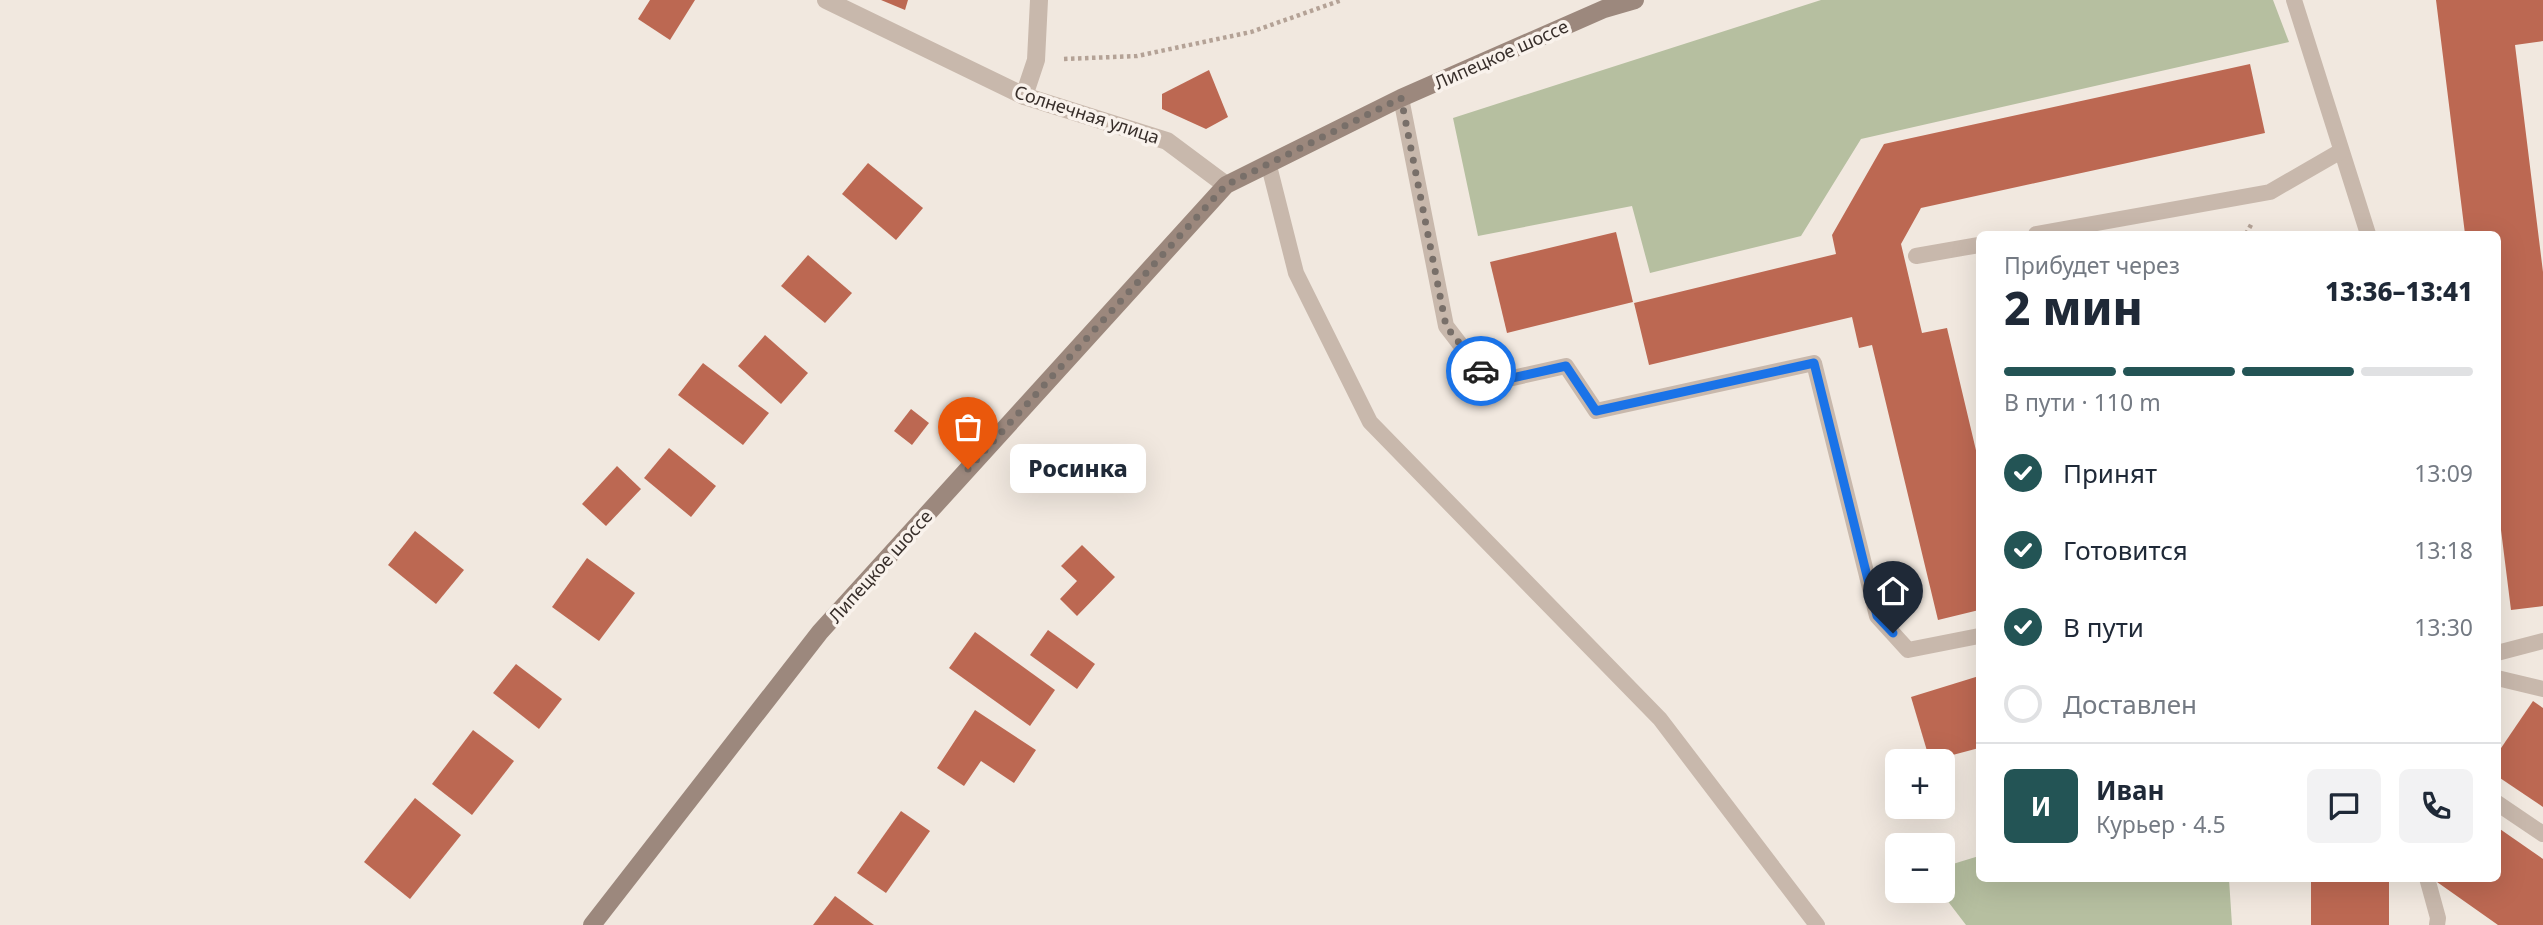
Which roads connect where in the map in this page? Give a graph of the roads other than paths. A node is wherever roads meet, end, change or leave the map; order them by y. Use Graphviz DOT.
graph roads {
  1 [pos="827,0"];
  2 [pos="1039,0"];
  3 [pos="1635,0"];
  4 [pos="2294,0"];
  5 [pos="1024,96"];
  6 [pos="1401,98"];
  7 [pos="2341,151"];
  8 [pos="1269,166"];
  9 [pos="1226,185"];
  10 [pos="2053,231"];
  11 [pos="2367,231"];
  12 [pos="1976,246"];
  13 [pos="1916,256"];
  14 [pos="1976,637"];
  15 [pos="2543,641"];
  16 [pos="2501,652"];
  17 [pos="2501,679"];
  18 [pos="2543,689"];
  19 [pos="2501,806"];
  20 [pos="2543,834"];
  21 [pos="2428,882"];
  22 [pos="2441,923"];
  23 [pos="592,925"];
  24 [pos="1816,925"];
  1 -- 5 [label="street, Солнечная улица"];
  2 -- 5 [label="street"];
  3 -- 6 [label="main road, Липецкое шоссе"];
  4 -- 7 [label="lane"];
  5 -- 9 [label="street, Солнечная улица"];
  6 -- 8 [label="main road, Липецкое шоссе"];
  6 -- 14 [label="lane"];
  7 -- 10 [label="lane"];
  7 -- 11 [label="lane"];
  8 -- 9 [label="main road, Липецкое шоссе"];
  8 -- 24 [label="lane"];
  9 -- 23 [label="main road, Липецкое шоссе"];
  12 -- 13 [label="lane"];
  15 -- 16 [label="lane"];
  17 -- 18 [label="lane"];
  19 -- 20 [label="lane"];
  21 -- 22 [label="lane"];
}
